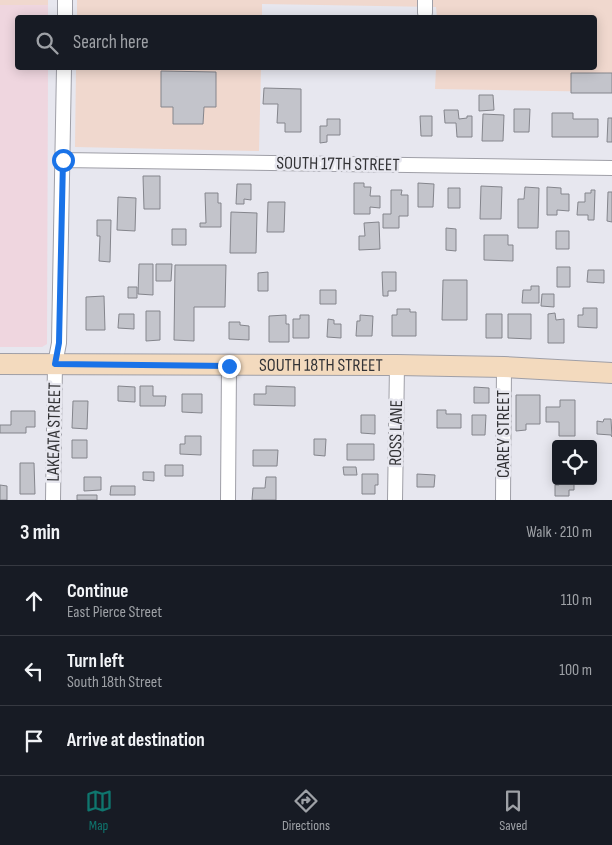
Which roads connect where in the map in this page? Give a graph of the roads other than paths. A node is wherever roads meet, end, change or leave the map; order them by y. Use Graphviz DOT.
graph roads {
  1 [pos="65,0"];
  2 [pos="65,15"];
  3 [pos="64,70"];
  4 [pos="63,160"];
  5 [pos="612,168"];
  6 [pos="0,364"];
  7 [pos="55,364"];
  8 [pos="396,365"];
  9 [pos="229,366"];
  10 [pos="504,367"];
  11 [pos="612,373"];
  12 [pos="53,500"];
  13 [pos="228,500"];
  14 [pos="395,500"];
  15 [pos="503,500"];
  1 -- 2 [label="street"];
  3 -- 4 [label="street, LAKEATA STREET"];
  4 -- 5 [label="street, SOUTH 17TH STREET"];
  4 -- 7 [label="street, LAKEATA STREET"];
  6 -- 7 [label="street, SOUTH 18TH STREET"];
  7 -- 9 [label="street, SOUTH 18TH STREET"];
  7 -- 12 [label="street, LAKEATA STREET"];
  8 -- 9 [label="street, SOUTH 18TH STREET"];
  8 -- 10 [label="street, SOUTH 18TH STREET"];
  8 -- 14 [label="street, ROSS LANE"];
  9 -- 13 [label="street"];
  10 -- 11 [label="street, SOUTH 18TH STREET"];
  10 -- 15 [label="street, CAREY STREET"];
}
